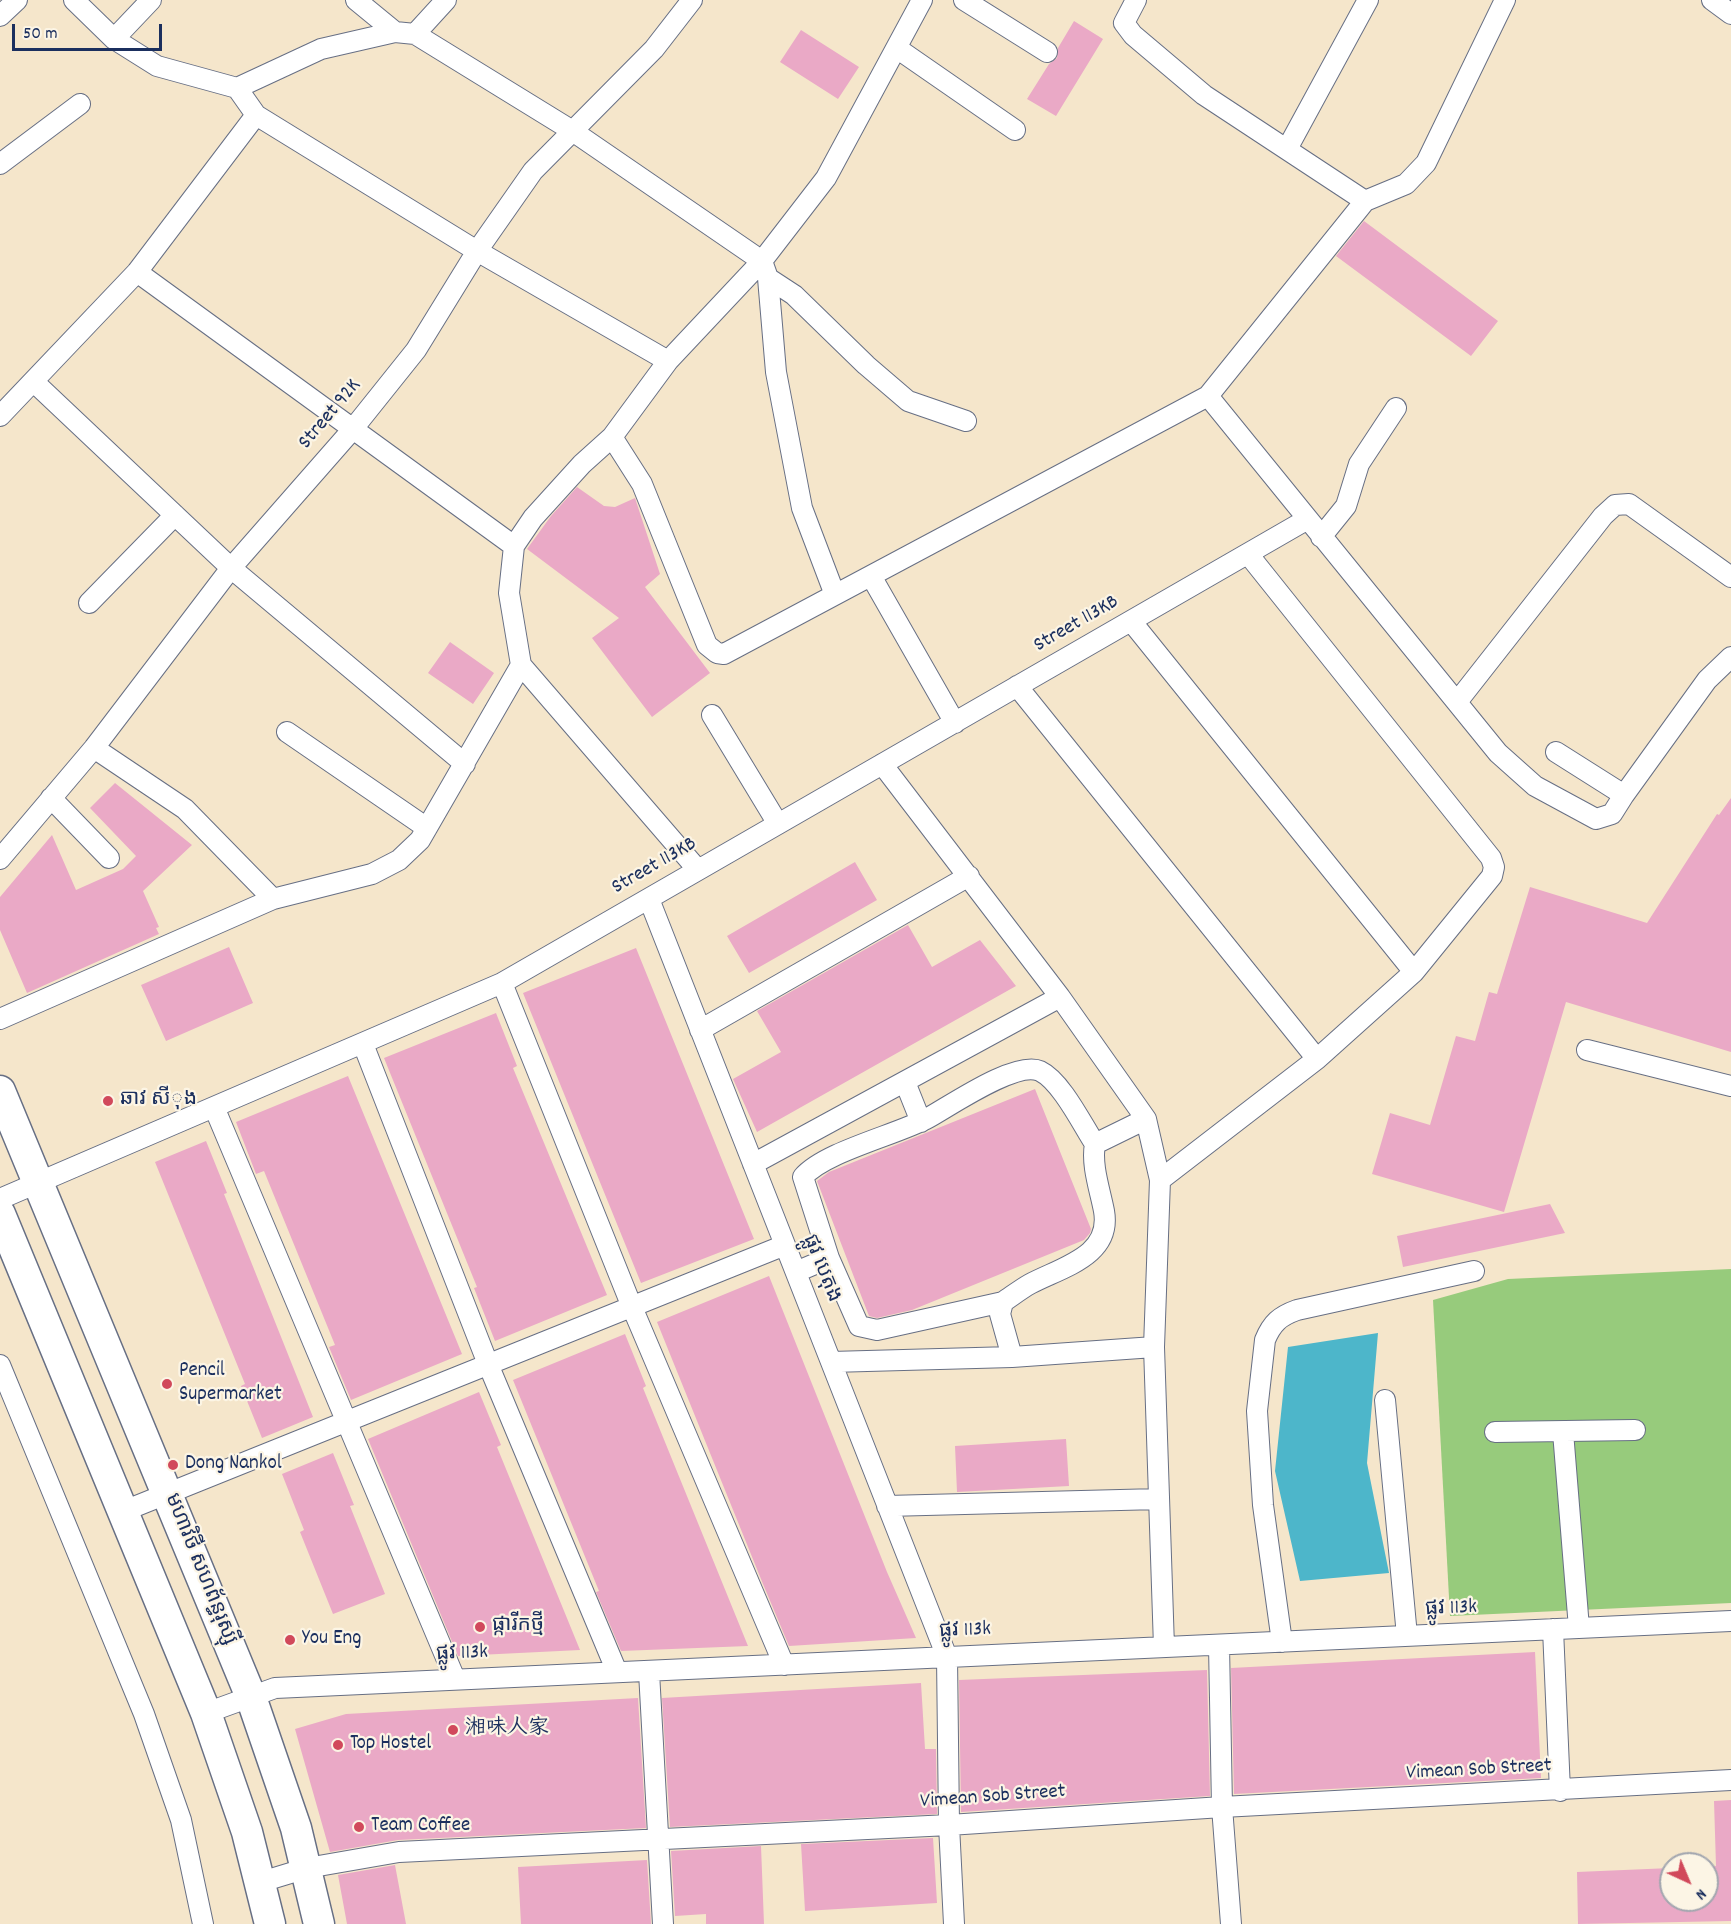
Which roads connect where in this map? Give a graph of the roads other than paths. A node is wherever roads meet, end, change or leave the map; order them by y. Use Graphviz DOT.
graph roads {
  1 [pos="17,0"];
  2 [pos="74,0"];
  3 [pos="151,0"];
  4 [pos="356,0"];
  5 [pos="446,0"];
  6 [pos="692,0"];
  7 [pos="922,0"];
  8 [pos="964,0"];
  9 [pos="1136,0"];
  10 [pos="1368,0"];
  11 [pos="1505,0"];
  12 [pos="1712,0"];
  13 [pos="1731,14"];
  14 [pos="0,16"];
  15 [pos="395,32"];
  16 [pos="415,34"];
  17 [pos="114,39"];
  18 [pos="898,49"];
  19 [pos="1047,52"];
  20 [pos="237,88"];
  21 [pos="80,104"];
  22 [pos="256,115"];
  23 [pos="571,130"];
  24 [pos="1015,130"];
  25 [pos="1287,149"];
  26 [pos="0,164"];
  27 [pos="1365,201"];
  28 [pos="477,251"];
  29 [pos="765,270"];
  30 [pos="137,272"];
  31 [pos="668,361"];
  32 [pos="34,382"];
  33 [pos="1208,396"];
  34 [pos="1396,408"];
  35 [pos="0,416"];
  36 [pos="966,421"];
  37 [pos="352,430"];
  38 [pos="612,437"];
  39 [pos="175,514"];
  40 [pos="1306,520"];
  41 [pos="1321,537"];
  42 [pos="514,546"];
  43 [pos="1248,554"];
  44 [pos="231,568"];
  45 [pos="871,576"];
  46 [pos="1731,577"];
  47 [pos="835,595"];
  48 [pos="89,603"];
  49 [pos="1131,621"];
  50 [pos="1731,657"];
  51 [pos="521,665"];
  52 [pos="1017,686"];
  53 [pos="1457,702"];
  54 [pos="712,715"];
  55 [pos="955,723"];
  56 [pos="287,732"];
  57 [pos="94,748"];
  58 [pos="1556,752"];
  59 [pos="465,764"];
  60 [pos="882,764"];
  61 [pos="1624,795"];
  62 [pos="51,798"];
  63 [pos="778,824"];
  64 [pos="427,828"];
  65 [pos="109,858"];
  66 [pos="0,859"];
  67 [pos="698,870"];
  68 [pos="969,876"];
  69 [pos="273,899"];
  70 [pos="649,899"];
  71 [pos="1414,972"];
  72 [pos="502,983"];
  73 [pos="1060,997"];
  74 [pos="0,1019"];
  75 [pos="700,1030"];
  76 [pos="363,1044"];
  77 [pos="1587,1050"];
  78 [pos="1317,1059"];
  79 [pos="905,1082"];
  80 [pos="1731,1086"];
  81 [pos="0,1091"];
  82 [pos="214,1107"];
  83 [pos="1146,1119"];
  84 [pos="921,1122"];
  85 [pos="1095,1144"];
  86 [pos="753,1164"];
  87 [pos="1160,1180"];
  88 [pos="38,1182"];
  89 [pos="0,1199"];
  90 [pos="0,1214"];
  91 [pos="785,1245"];
  92 [pos="829,1258"];
  93 [pos="1473,1270"];
  94 [pos="796,1272"];
  95 [pos="1003,1302"];
  96 [pos="632,1307"];
  97 [pos="1154,1347"];
  98 [pos="1011,1357"];
  99 [pos="831,1362"];
  100 [pos="488,1364"];
  101 [pos="0,1365"];
  102 [pos="1385,1400"];
  103 [pos="346,1421"];
  104 [pos="1635,1430"];
  105 [pos="1495,1432"];
  106 [pos="1563,1432"];
  107 [pos="167,1493"];
  108 [pos="1159,1499"];
  109 [pos="888,1506"];
  110 [pos="124,1511"];
  111 [pos="1731,1621"];
  112 [pos="1579,1628"];
  113 [pos="1553,1629"];
  114 [pos="1407,1636"];
  115 [pos="1282,1642"];
  116 [pos="1219,1645"];
  117 [pos="1164,1647"];
  118 [pos="946,1657"];
  119 [pos="784,1665"];
  120 [pos="649,1671"];
  121 [pos="617,1672"];
  122 [pos="455,1679"];
  123 [pos="251,1697"];
  124 [pos="206,1713"];
  125 [pos="1731,1780"];
  126 [pos="1560,1791"];
  127 [pos="1222,1807"];
  128 [pos="949,1825"];
  129 [pos="659,1839"];
  130 [pos="307,1868"];
  131 [pos="261,1882"];
  132 [pos="203,1924"];
  133 [pos="270,1924"];
  134 [pos="319,1924"];
  135 [pos="663,1924"];
  136 [pos="954,1924"];
  137 [pos="1232,1924"];
  1 -- 14 [label="street"];
  2 -- 17 [label="street"];
  3 -- 17 [label="street"];
  4 -- 15 [label="street"];
  5 -- 16 [label="street"];
  6 -- 23 [label="street, Street 92K"];
  7 -- 18 [label="street"];
  8 -- 19 [label="street"];
  9 -- 25 [label="street"];
  10 -- 25 [label="street"];
  11 -- 27 [label="street"];
  12 -- 13 [label="street"];
  15 -- 16 [label="street"];
  15 -- 20 [label="street"];
  16 -- 23 [label="street"];
  17 -- 20 [label="street"];
  18 -- 24 [label="street"];
  18 -- 29 [label="street"];
  20 -- 22 [label="street"];
  21 -- 26 [label="street"];
  22 -- 28 [label="street"];
  22 -- 30 [label="street"];
  23 -- 28 [label="street, Street 92K"];
  23 -- 29 [label="street"];
  25 -- 27 [label="street"];
  27 -- 33 [label="street"];
  28 -- 31 [label="street"];
  28 -- 37 [label="street, Street 92K"];
  29 -- 31 [label="street"];
  29 -- 36 [label="street"];
  29 -- 47 [label="street"];
  30 -- 32 [label="street"];
  30 -- 37 [label="street"];
  31 -- 38 [label="street"];
  32 -- 35 [label="street"];
  32 -- 39 [label="street"];
  33 -- 40 [label="street"];
  33 -- 45 [label="street"];
  34 -- 41 [label="street"];
  37 -- 42 [label="street"];
  37 -- 44 [label="street, Street 92K"];
  38 -- 42 [label="street"];
  38 -- 47 [label="street"];
  39 -- 44 [label="street"];
  39 -- 48 [label="street"];
  40 -- 41 [label="street"];
  40 -- 43 [label="street, Street 113KB"];
  41 -- 53 [label="street"];
  42 -- 51 [label="street"];
  43 -- 49 [label="street, Street 113KB"];
  43 -- 71 [label="street"];
  44 -- 57 [label="street, Street 92K"];
  44 -- 59 [label="street"];
  45 -- 47 [label="street"];
  45 -- 55 [label="street"];
  46 -- 53 [label="street"];
  49 -- 52 [label="street, Street 113KB"];
  49 -- 71 [label="street"];
  50 -- 61 [label="street"];
  51 -- 59 [label="street"];
  51 -- 67 [label="street"];
  52 -- 55 [label="street, Street 113KB"];
  52 -- 78 [label="street"];
  53 -- 61 [label="street"];
  54 -- 63 [label="street"];
  55 -- 60 [label="street, Street 113KB"];
  56 -- 64 [label="street"];
  57 -- 62 [label="street, Street 92K"];
  57 -- 69 [label="street"];
  58 -- 61 [label="street"];
  59 -- 64 [label="street"];
  60 -- 63 [label="street, Street 113KB"];
  60 -- 68 [label="street"];
  62 -- 65 [label="street"];
  62 -- 66 [label="street, Street 92K"];
  63 -- 67 [label="street, Street 113KB"];
  64 -- 69 [label="street"];
  67 -- 70 [label="street, Street 113KB"];
  68 -- 73 [label="street"];
  68 -- 75 [label="street"];
  69 -- 74 [label="street"];
  70 -- 72 [label="street, Street 113KB"];
  70 -- 75 [label="street, ផ្លូវ បេតុង"];
  71 -- 78 [label="street"];
  72 -- 76 [label="street, Street 113KB"];
  72 -- 96 [label="street"];
  73 -- 79 [label="street"];
  73 -- 83 [label="street"];
  75 -- 86 [label="street, ផ្លូវ បេតុង"];
  76 -- 82 [label="street, Street 113KB"];
  76 -- 100 [label="street"];
  77 -- 80 [label="street"];
  78 -- 87 [label="street"];
  79 -- 84 [label="street"];
  79 -- 86 [label="street"];
  81 -- 88 [label="highway, មហាវិថី សហព័ន្ធរុស្ស៊ី"];
  82 -- 88 [label="street, Street 113KB"];
  82 -- 103 [label="street"];
  83 -- 85 [label="street"];
  83 -- 87 [label="street"];
  84 -- 85 [label="street"];
  84 -- 92 [label="street"];
  85 -- 95 [label="street"];
  86 -- 91 [label="street, ផ្លូវ បេតុង"];
  87 -- 97 [label="street"];
  88 -- 89 [label="street, Street 113KB"];
  88 -- 107 [label="highway, មហាវិថី សហព័ន្ធរុស្ស៊ី"];
  90 -- 110 [label="highway"];
  91 -- 94 [label="street, ផ្លូវ បេតុង"];
  91 -- 96 [label="street"];
  92 -- 94 [label="street"];
  92 -- 95 [label="street"];
  93 -- 115 [label="street"];
  94 -- 99 [label="street, ផ្លូវ បេតុង"];
  95 -- 98 [label="street"];
  96 -- 100 [label="street"];
  96 -- 119 [label="street"];
  97 -- 98 [label="street"];
  97 -- 108 [label="street"];
  98 -- 99 [label="street"];
  99 -- 109 [label="street, ផ្លូវ បេតុង"];
  100 -- 103 [label="street"];
  100 -- 121 [label="street"];
  101 -- 132 [label="street"];
  102 -- 114 [label="street"];
  103 -- 107 [label="street"];
  103 -- 122 [label="street"];
  104 -- 106 [label="street"];
  105 -- 106 [label="street"];
  106 -- 112 [label="street"];
  107 -- 110 [label="street"];
  107 -- 123 [label="highway, មហាវិថី សហព័ន្ធរុស្ស៊ី"];
  108 -- 109 [label="street"];
  108 -- 117 [label="street"];
  109 -- 118 [label="street, ផ្លូវ បេតុង"];
  110 -- 124 [label="highway"];
  111 -- 112 [label="street, ផ្លូវ 113k"];
  112 -- 113 [label="street, ផ្លូវ 113k"];
  113 -- 114 [label="street, ផ្លូវ 113k"];
  113 -- 126 [label="street"];
  114 -- 115 [label="street, ផ្លូវ 113k"];
  115 -- 116 [label="street, ផ្លូវ 113k"];
  116 -- 117 [label="street, ផ្លូវ 113k"];
  116 -- 127 [label="street"];
  117 -- 118 [label="street, ផ្លូវ 113k"];
  118 -- 119 [label="street, ផ្លូវ 113k"];
  118 -- 128 [label="street, ផ្លូវ បេតុង"];
  119 -- 120 [label="street, ផ្លូវ 113k"];
  120 -- 121 [label="street, ផ្លូវ 113k"];
  120 -- 129 [label="street"];
  121 -- 122 [label="street, ផ្លូវ 113k"];
  122 -- 123 [label="street, ផ្លូវ 113k"];
  123 -- 124 [label="street, ផ្លូវ 113k"];
  123 -- 130 [label="highway, មហាវិថី សហព័ន្ធរុស្ស៊ី"];
  124 -- 131 [label="highway"];
  125 -- 126 [label="street, Vimean Sob Street"];
  126 -- 127 [label="street, Vimean Sob Street"];
  127 -- 128 [label="street, Vimean Sob Street"];
  127 -- 137 [label="street"];
  128 -- 129 [label="street, Vimean Sob Street"];
  128 -- 136 [label="street, ផ្លូវ បេតុង"];
  129 -- 130 [label="street, Vimean Sob Street"];
  129 -- 135 [label="street"];
  130 -- 131 [label="street, Vimean Sob Street"];
  130 -- 134 [label="highway, មហាវិថី សហព័ន្ធរុស្ស៊ី"];
  131 -- 133 [label="highway"];
}
